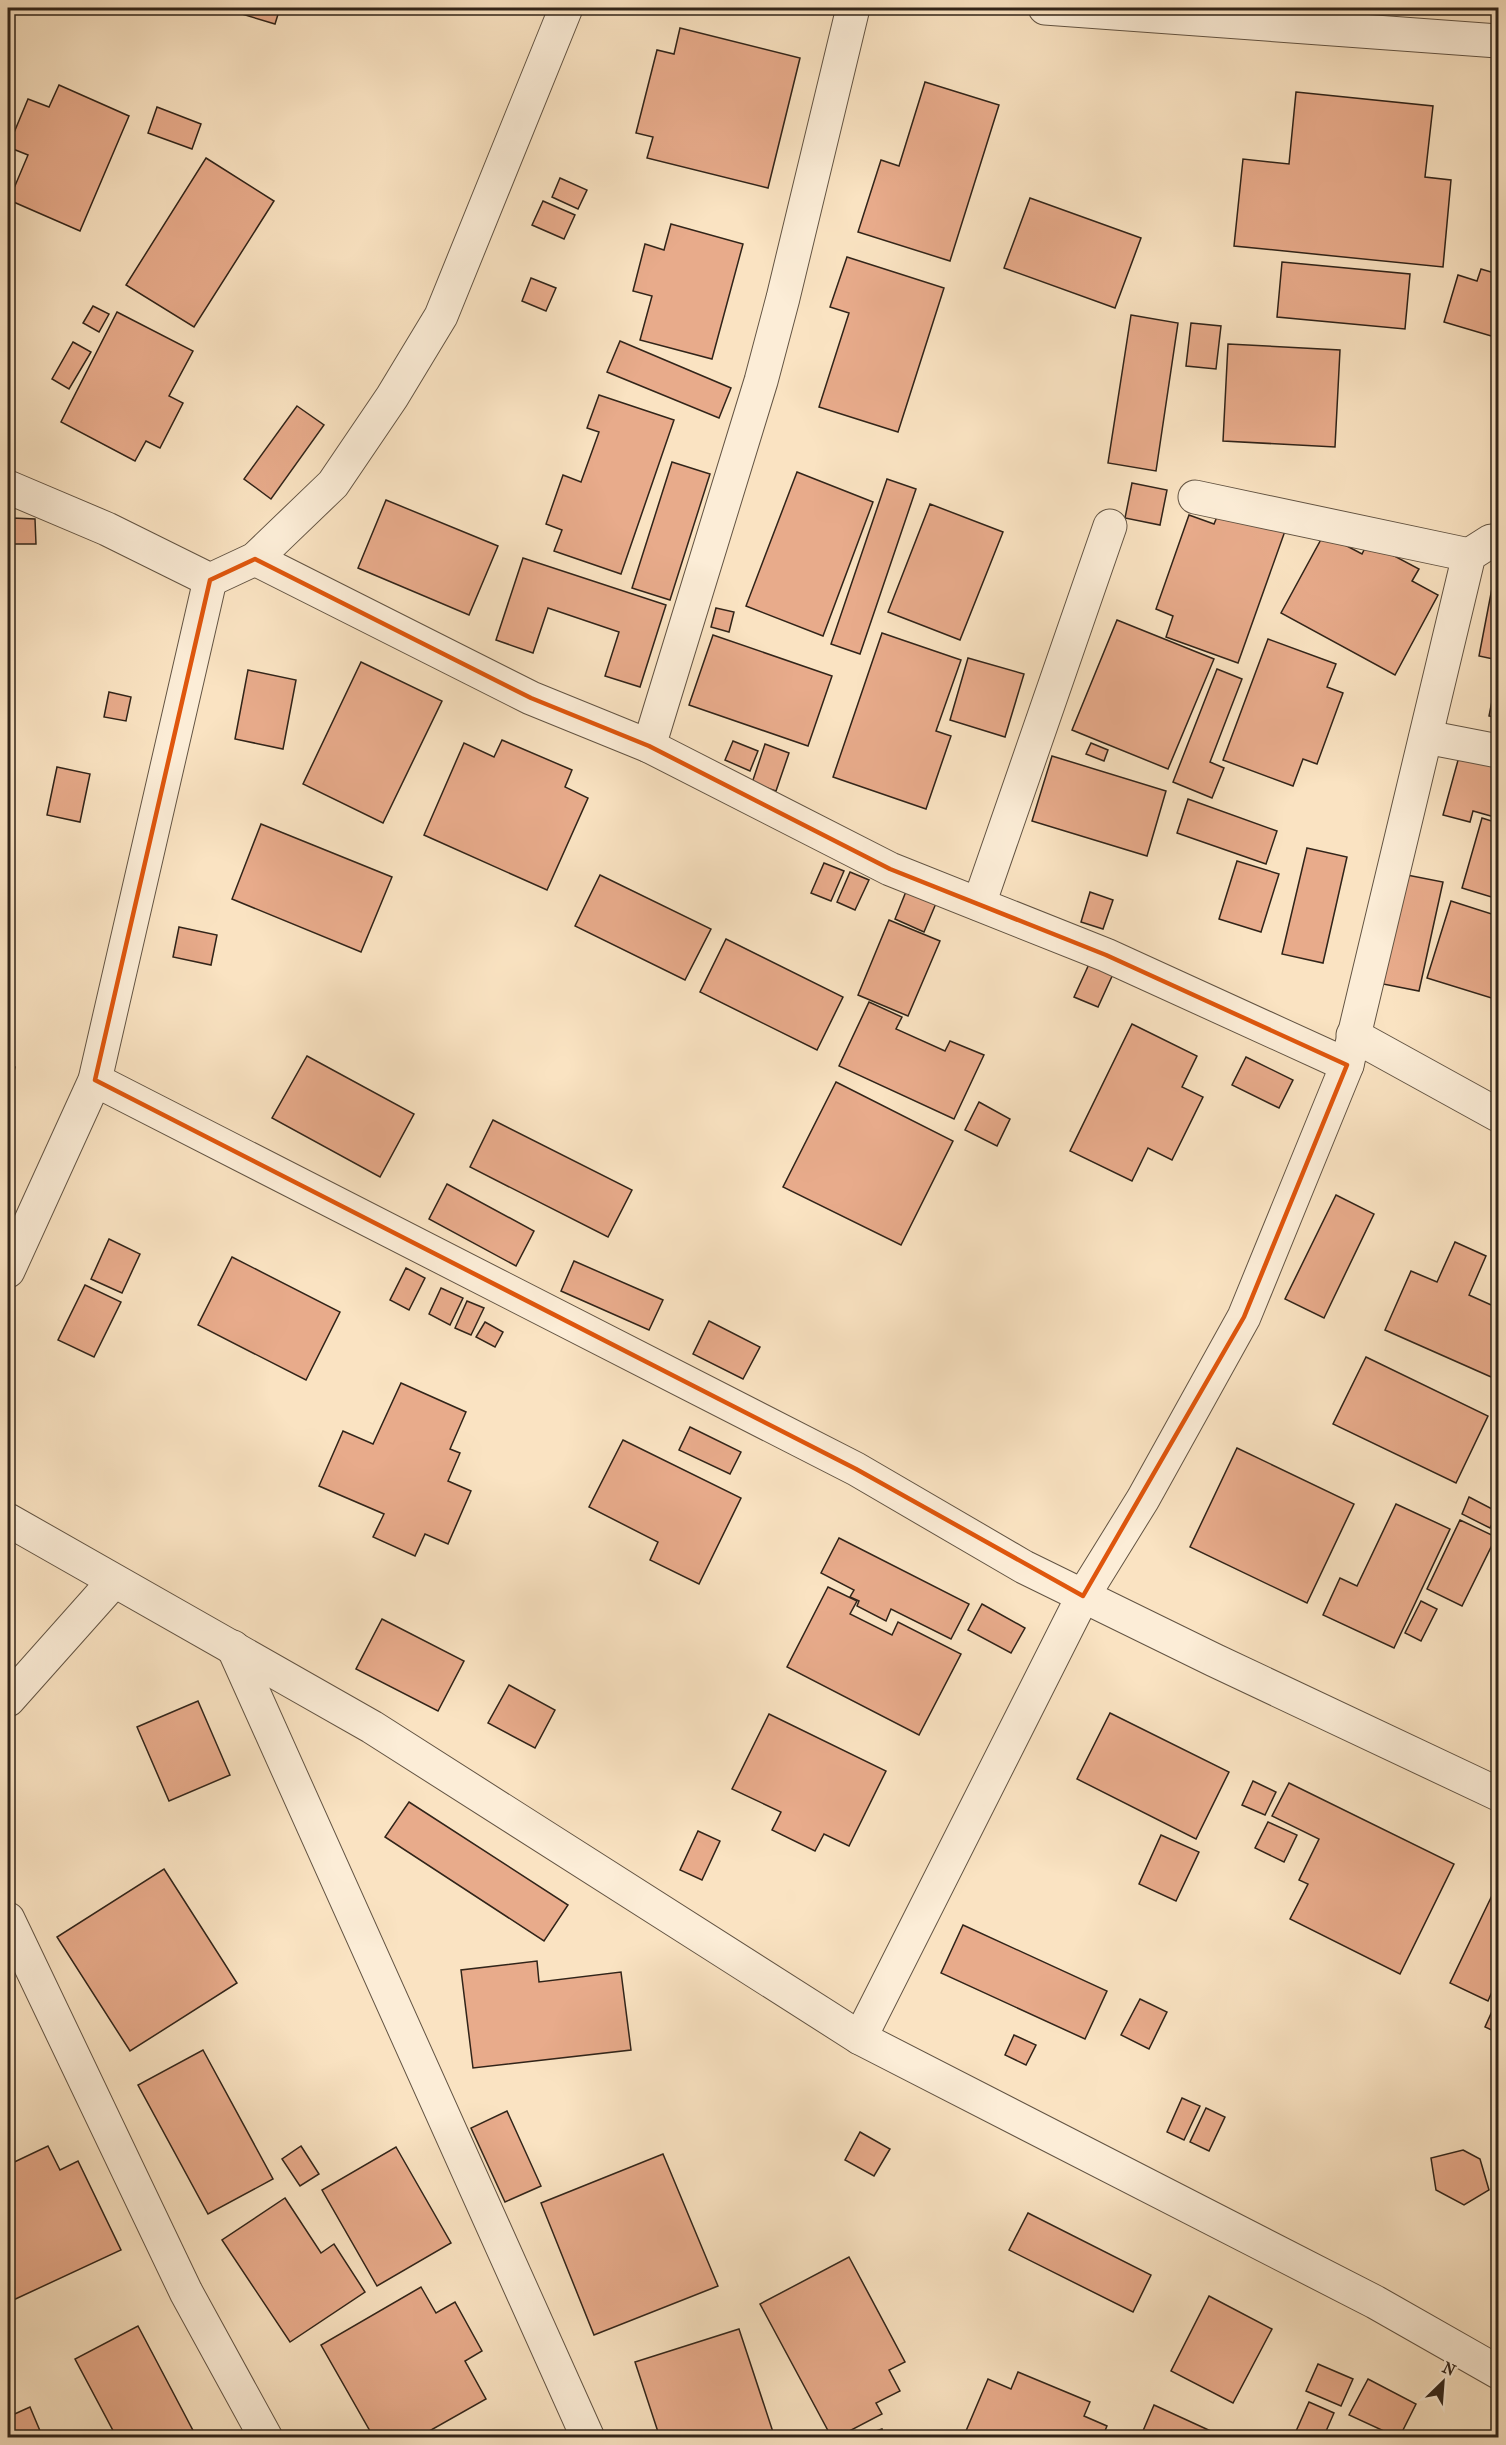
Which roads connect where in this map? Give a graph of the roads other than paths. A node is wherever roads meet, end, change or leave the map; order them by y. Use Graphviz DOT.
graph roads {
  1 [pos="566,8"];
  2 [pos="854,8"];
  3 [pos="1045,8"];
  4 [pos="1498,41"];
  5 [pos="8,488"];
  6 [pos="1195,498"];
  7 [pos="1110,526"];
  8 [pos="1498,542"];
  9 [pos="1469,555"];
  10 [pos="255,560"];
  11 [pos="210,580"];
  12 [pos="1426,736"];
  13 [pos="649,746"];
  14 [pos="1498,751"];
  15 [pos="979,904"];
  16 [pos="1350,1050"];
  17 [pos="95,1080"];
  18 [pos="1498,1115"];
  19 [pos="8,1271"];
  20 [pos="8,1520"];
  21 [pos="114,1581"];
  22 [pos="1083,1596"];
  23 [pos="233,1647"];
  24 [pos="8,1700"];
  25 [pos="1498,1794"];
  26 [pos="8,1920"];
  27 [pos="860,2038"];
  28 [pos="1498,2372"];
  29 [pos="266,2438"];
  30 [pos="588,2438"];
  1 -- 10 [label="street"];
  2 -- 13 [label="street"];
  3 -- 4 [label="street"];
  5 -- 11 [label="street"];
  6 -- 9 [label="street"];
  7 -- 15 [label="street"];
  8 -- 9 [label="street"];
  9 -- 12 [label="street"];
  10 -- 11 [label="street"];
  10 -- 13 [label="street"];
  11 -- 17 [label="street"];
  12 -- 14 [label="street"];
  12 -- 16 [label="street"];
  13 -- 15 [label="street"];
  15 -- 16 [label="street"];
  16 -- 18 [label="street"];
  16 -- 22 [label="street"];
  17 -- 19 [label="street"];
  17 -- 22 [label="street"];
  20 -- 21 [label="street"];
  21 -- 23 [label="street"];
  21 -- 24 [label="street"];
  22 -- 25 [label="street"];
  22 -- 27 [label="street"];
  23 -- 27 [label="street"];
  23 -- 30 [label="street"];
  26 -- 29 [label="street"];
  27 -- 28 [label="street"];
}
